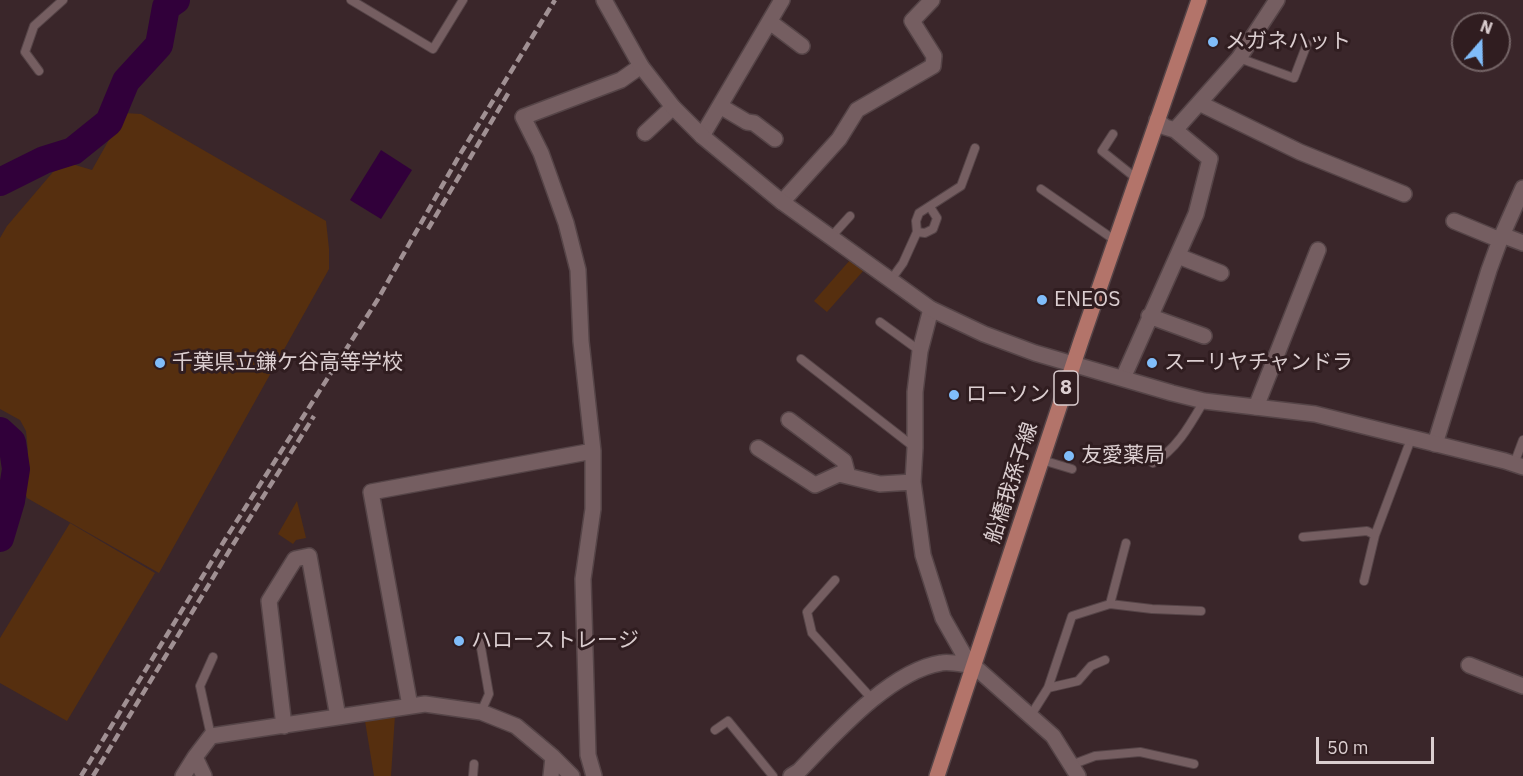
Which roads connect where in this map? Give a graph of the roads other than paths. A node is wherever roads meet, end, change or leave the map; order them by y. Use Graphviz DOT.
graph roads {
  1 [pos="63,0"];
  2 [pos="352,0"];
  3 [pos="463,0"];
  4 [pos="604,0"];
  5 [pos="782,0"];
  6 [pos="932,0"];
  7 [pos="1199,0"];
  8 [pos="1276,0"];
  9 [pos="770,22"];
  10 [pos="1307,44"];
  11 [pos="802,46"];
  12 [pos="1239,58"];
  13 [pos="641,66"];
  14 [pos="39,71"];
  15 [pos="1200,104"];
  16 [pos="720,106"];
  17 [pos="673,107"];
  18 [pos="1157,120"];
  19 [pos="1175,130"];
  20 [pos="645,133"];
  21 [pos="1113,134"];
  22 [pos="702,136"];
  23 [pos="775,139"];
  24 [pos="975,148"];
  25 [pos="1137,179"];
  26 [pos="1041,189"];
  27 [pos="1522,191"];
  28 [pos="1404,194"];
  29 [pos="782,202"];
  30 [pos="930,207"];
  31 [pos="850,216"];
  32 [pos="1454,221"];
  33 [pos="917,232"];
  34 [pos="831,237"];
  35 [pos="1501,237"];
  36 [pos="1116,241"];
  37 [pos="1523,243"];
  38 [pos="1318,250"];
  39 [pos="1178,256"];
  40 [pos="1221,273"];
  41 [pos="890,280"];
  42 [pos="931,309"];
  43 [pos="1149,316"];
  44 [pos="880,322"];
  45 [pos="1204,336"];
  46 [pos="920,351"];
  47 [pos="801,359"];
  48 [pos="1074,365"];
  49 [pos="1123,378"];
  50 [pos="1204,401"];
  51 [pos="1256,407"];
  52 [pos="789,420"];
  53 [pos="1411,439"];
  54 [pos="1523,440"];
  55 [pos="1435,444"];
  56 [pos="758,448"];
  57 [pos="915,448"];
  58 [pos="593,451"];
  59 [pos="1042,460"];
  60 [pos="1153,463"];
  61 [pos="1519,466"];
  62 [pos="1072,469"];
  63 [pos="848,476"];
  64 [pos="913,482"];
  65 [pos="1375,535"];
  66 [pos="1303,537"];
  67 [pos="1126,543"];
  68 [pos="836,580"];
  69 [pos="1364,581"];
  70 [pos="1110,604"];
  71 [pos="1201,611"];
  72 [pos="480,642"];
  73 [pos="213,657"];
  74 [pos="1105,660"];
  75 [pos="1469,665"];
  76 [pos="974,666"];
  77 [pos="1523,686"];
  78 [pos="1048,688"];
  79 [pos="873,700"];
  80 [pos="410,706"];
  81 [pos="481,712"];
  82 [pos="1031,715"];
  83 [pos="338,717"];
  84 [pos="284,726"];
  85 [pos="715,730"];
  86 [pos="211,736"];
  87 [pos="195,757"];
  88 [pos="553,757"];
  89 [pos="474,764"];
  90 [pos="1194,764"];
  91 [pos="1074,770"];
  92 [pos="797,774"];
  93 [pos="183,776"];
  94 [pos="204,776"];
  95 [pos="473,776"];
  96 [pos="551,776"];
  97 [pos="572,776"];
  98 [pos="594,776"];
  99 [pos="773,776"];
  100 [pos="937,776"];
  1 -- 14 [label="lane"];
  2 -- 3 [label="lane"];
  4 -- 13 [label="street"];
  5 -- 9 [label="street"];
  6 -- 29 [label="street"];
  7 -- 18 [label="main road, 船橋我孫子線 / 8"];
  8 -- 12 [label="street"];
  9 -- 11 [label="street"];
  9 -- 16 [label="street"];
  10 -- 12 [label="lane"];
  12 -- 15 [label="street"];
  13 -- 17 [label="street"];
  13 -- 58 [label="street"];
  15 -- 19 [label="street"];
  15 -- 28 [label="street"];
  16 -- 22 [label="street"];
  16 -- 23 [label="street"];
  17 -- 20 [label="street"];
  17 -- 22 [label="street"];
  18 -- 19 [label="street"];
  18 -- 25 [label="main road, 船橋我孫子線 / 8"];
  19 -- 39 [label="street"];
  21 -- 25 [label="lane"];
  22 -- 29 [label="street"];
  24 -- 30 [label="lane"];
  25 -- 36 [label="main road, 船橋我孫子線 / 8"];
  26 -- 36 [label="lane"];
  27 -- 35 [label="street"];
  29 -- 34 [label="street"];
  30 -- 33 [label="lane"];
  30 -- 33 [label="lane"];
  31 -- 34 [label="lane"];
  32 -- 35 [label="street"];
  33 -- 41 [label="lane"];
  34 -- 41 [label="street"];
  35 -- 37 [label="street"];
  35 -- 55 [label="street"];
  36 -- 48 [label="main road, 船橋我孫子線 / 8"];
  38 -- 51 [label="street"];
  39 -- 40 [label="street"];
  39 -- 43 [label="street"];
  41 -- 42 [label="street"];
  42 -- 46 [label="street"];
  42 -- 48 [label="street"];
  43 -- 45 [label="street"];
  43 -- 49 [label="street"];
  44 -- 46 [label="lane"];
  46 -- 57 [label="street"];
  47 -- 57 [label="lane"];
  48 -- 49 [label="street"];
  48 -- 59 [label="main road, 船橋我孫子線 / 8"];
  49 -- 50 [label="street"];
  50 -- 51 [label="street"];
  50 -- 60 [label="lane"];
  51 -- 53 [label="street"];
  52 -- 63 [label="street"];
  53 -- 55 [label="street"];
  53 -- 65 [label="lane"];
  54 -- 61 [label="lane"];
  55 -- 61 [label="street"];
  56 -- 63 [label="street"];
  57 -- 64 [label="street"];
  58 -- 80 [label="street"];
  58 -- 98 [label="street"];
  59 -- 62 [label="lane"];
  59 -- 76 [label="main road, 船橋我孫子線 / 8"];
  63 -- 64 [label="street"];
  64 -- 76 [label="street"];
  65 -- 66 [label="lane"];
  65 -- 69 [label="lane"];
  67 -- 70 [label="lane"];
  68 -- 79 [label="lane"];
  70 -- 71 [label="lane"];
  70 -- 78 [label="lane"];
  72 -- 81 [label="lane"];
  73 -- 86 [label="lane"];
  74 -- 78 [label="lane"];
  75 -- 77 [label="street"];
  76 -- 79 [label="street"];
  76 -- 82 [label="street"];
  76 -- 100 [label="main road, 船橋我孫子線 / 8"];
  78 -- 82 [label="lane"];
  79 -- 92 [label="street"];
  80 -- 81 [label="street"];
  80 -- 83 [label="street"];
  81 -- 88 [label="street"];
  82 -- 91 [label="street"];
  83 -- 84 [label="street"];
  83 -- 84 [label="street"];
  84 -- 86 [label="street"];
  85 -- 99 [label="lane"];
  86 -- 87 [label="street"];
  87 -- 93 [label="street"];
  87 -- 94 [label="street"];
  88 -- 96 [label="street"];
  88 -- 97 [label="street"];
  89 -- 95 [label="lane"];
  90 -- 91 [label="lane"];
}
